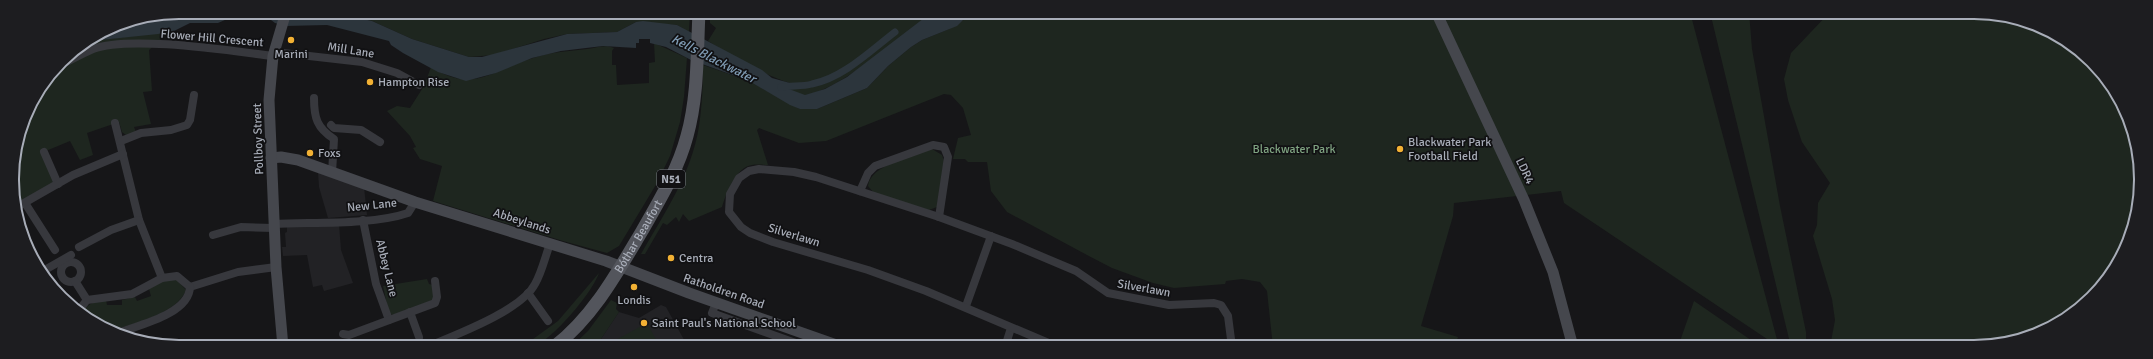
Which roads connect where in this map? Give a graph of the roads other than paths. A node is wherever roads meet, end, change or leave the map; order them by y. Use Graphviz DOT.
graph roads {
  1 [pos="284,19"];
  2 [pos="699,19"];
  3 [pos="1439,19"];
  4 [pos="274,54"];
  5 [pos="75,58"];
  6 [pos="419,85"];
  7 [pos="194,95"];
  8 [pos="314,98"];
  9 [pos="115,123"];
  10 [pos="270,127"];
  11 [pos="121,141"];
  12 [pos="335,142"];
  13 [pos="380,142"];
  14 [pos="44,152"];
  15 [pos="123,154"];
  16 [pos="271,158"];
  17 [pos="298,160"];
  18 [pos="332,173"];
  19 [pos="58,184"];
  20 [pos="860,191"];
  21 [pos="415,202"];
  22 [pos="25,203"];
  23 [pos="21,206"];
  24 [pos="939,216"];
  25 [pos="139,220"];
  26 [pos="363,220"];
  27 [pos="274,226"];
  28 [pos="213,235"];
  29 [pos="991,236"];
  30 [pos="550,244"];
  31 [pos="80,247"];
  32 [pos="55,250"];
  33 [pos="71,256"];
  34 [pos="64,262"];
  35 [pos="276,267"];
  36 [pos="621,267"];
  37 [pos="46,270"];
  38 [pos="162,278"];
  39 [pos="75,281"];
  40 [pos="435,281"];
  41 [pos="190,287"];
  42 [pos="528,293"];
  43 [pos="87,300"];
  44 [pos="716,303"];
  45 [pos="966,306"];
  46 [pos="82,307"];
  47 [pos="410,312"];
  48 [pos="389,320"];
  49 [pos="548,321"];
  50 [pos="1011,328"];
  51 [pos="125,330"];
  52 [pos="343,334"];
  53 [pos="419,337"];
  54 [pos="282,340"];
  55 [pos="442,340"];
  56 [pos="562,340"];
  57 [pos="787,340"];
  58 [pos="822,340"];
  59 [pos="1008,340"];
  60 [pos="1041,340"];
  61 [pos="1231,340"];
  62 [pos="1572,340"];
  1 -- 4 [label="street, Pollboy Street"];
  2 -- 36 [label="main road, Bóthar Beaufort / N51"];
  3 -- 62 [label="street, LDR4"];
  4 -- 5 [label="street, Flower Hill Crescent"];
  4 -- 6 [label="street, Mill Lane"];
  4 -- 10 [label="street, Pollboy Street"];
  7 -- 11 [label="street"];
  8 -- 12 [label="street"];
  9 -- 11 [label="street"];
  10 -- 16 [label="street, Pollboy Street"];
  10 -- 17 [label="street, New Lane"];
  11 -- 15 [label="street"];
  12 -- 13 [label="street"];
  12 -- 18 [label="street"];
  14 -- 19 [label="street"];
  15 -- 19 [label="street"];
  15 -- 25 [label="street"];
  16 -- 17 [label="street, New Lane"];
  16 -- 27 [label="street, Pollboy Street"];
  17 -- 18 [label="street, New Lane"];
  18 -- 21 [label="street, New Lane"];
  19 -- 22 [label="street"];
  20 -- 24 [label="street, Silverlawn"];
  20 -- 24 [label="street"];
  20 -- 45 [label="street, Silverlawn"];
  21 -- 26 [label="street, New Lane"];
  21 -- 30 [label="street, Abbeylands"];
  22 -- 23 [label="street"];
  22 -- 32 [label="street"];
  24 -- 29 [label="street, Silverlawn"];
  25 -- 31 [label="street"];
  25 -- 38 [label="street"];
  26 -- 27 [label="street, New Lane"];
  26 -- 48 [label="street, Abbey Lane"];
  27 -- 28 [label="street, New Lane"];
  27 -- 35 [label="street, Pollboy Street"];
  29 -- 45 [label="street"];
  29 -- 61 [label="street, Silverlawn"];
  30 -- 36 [label="street, Abbeylands"];
  30 -- 42 [label="street"];
  33 -- 34 [label="street"];
  34 -- 37 [label="street"];
  34 -- 39 [label="street"];
  34 -- 39 [label="street"];
  35 -- 41 [label="street"];
  35 -- 54 [label="street, Pollboy Street"];
  36 -- 44 [label="street, Ratholdren Road"];
  36 -- 56 [label="main road, Bóthar Beaufort / N51"];
  38 -- 41 [label="street"];
  38 -- 43 [label="street"];
  39 -- 43 [label="street"];
  40 -- 47 [label="street"];
  41 -- 51 [label="street"];
  42 -- 49 [label="street"];
  42 -- 55 [label="street"];
  43 -- 46 [label="street"];
  44 -- 57 [label="street"];
  44 -- 58 [label="street, Ratholdren Road"];
  45 -- 50 [label="street, Silverlawn"];
  47 -- 48 [label="street"];
  47 -- 53 [label="street"];
  48 -- 52 [label="street"];
  50 -- 59 [label="street"];
  50 -- 60 [label="street, Silverlawn"];
}
